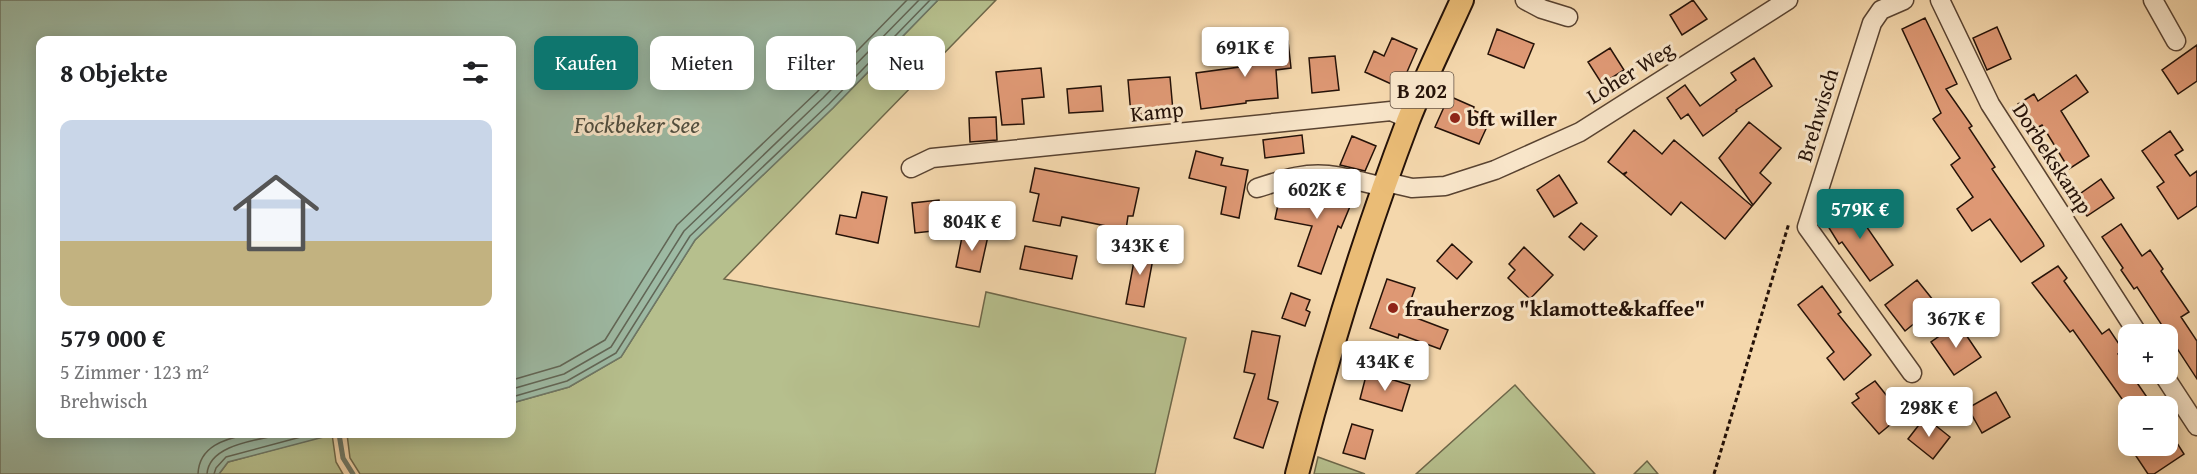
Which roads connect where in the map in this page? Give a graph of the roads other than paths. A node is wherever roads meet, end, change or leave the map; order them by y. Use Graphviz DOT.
graph roads {
  1 [pos="1462,0"];
  2 [pos="1525,0"];
  3 [pos="1788,0"];
  4 [pos="1904,0"];
  5 [pos="1940,0"];
  6 [pos="2153,0"];
  7 [pos="1568,17"];
  8 [pos="2176,41"];
  9 [pos="1409,119"];
  10 [pos="911,168"];
  11 [pos="1385,184"];
  12 [pos="1257,188"];
  13 [pos="2132,324"];
  14 [pos="1912,374"];
  15 [pos="2170,384"];
  16 [pos="2197,426"];
  17 [pos="1297,474"];
  1 -- 9 [label="main road, B 202"];
  2 -- 7 [label="street"];
  3 -- 11 [label="street, Loher Weg"];
  4 -- 14 [label="street, Brehwisch"];
  5 -- 13 [label="street, Dorbekskamp"];
  6 -- 8 [label="street"];
  9 -- 10 [label="street, Kamp"];
  9 -- 11 [label="main road, B 202"];
  11 -- 12 [label="street, Loher Weg"];
  11 -- 17 [label="main road"];
  15 -- 16 [label="street"];
}
